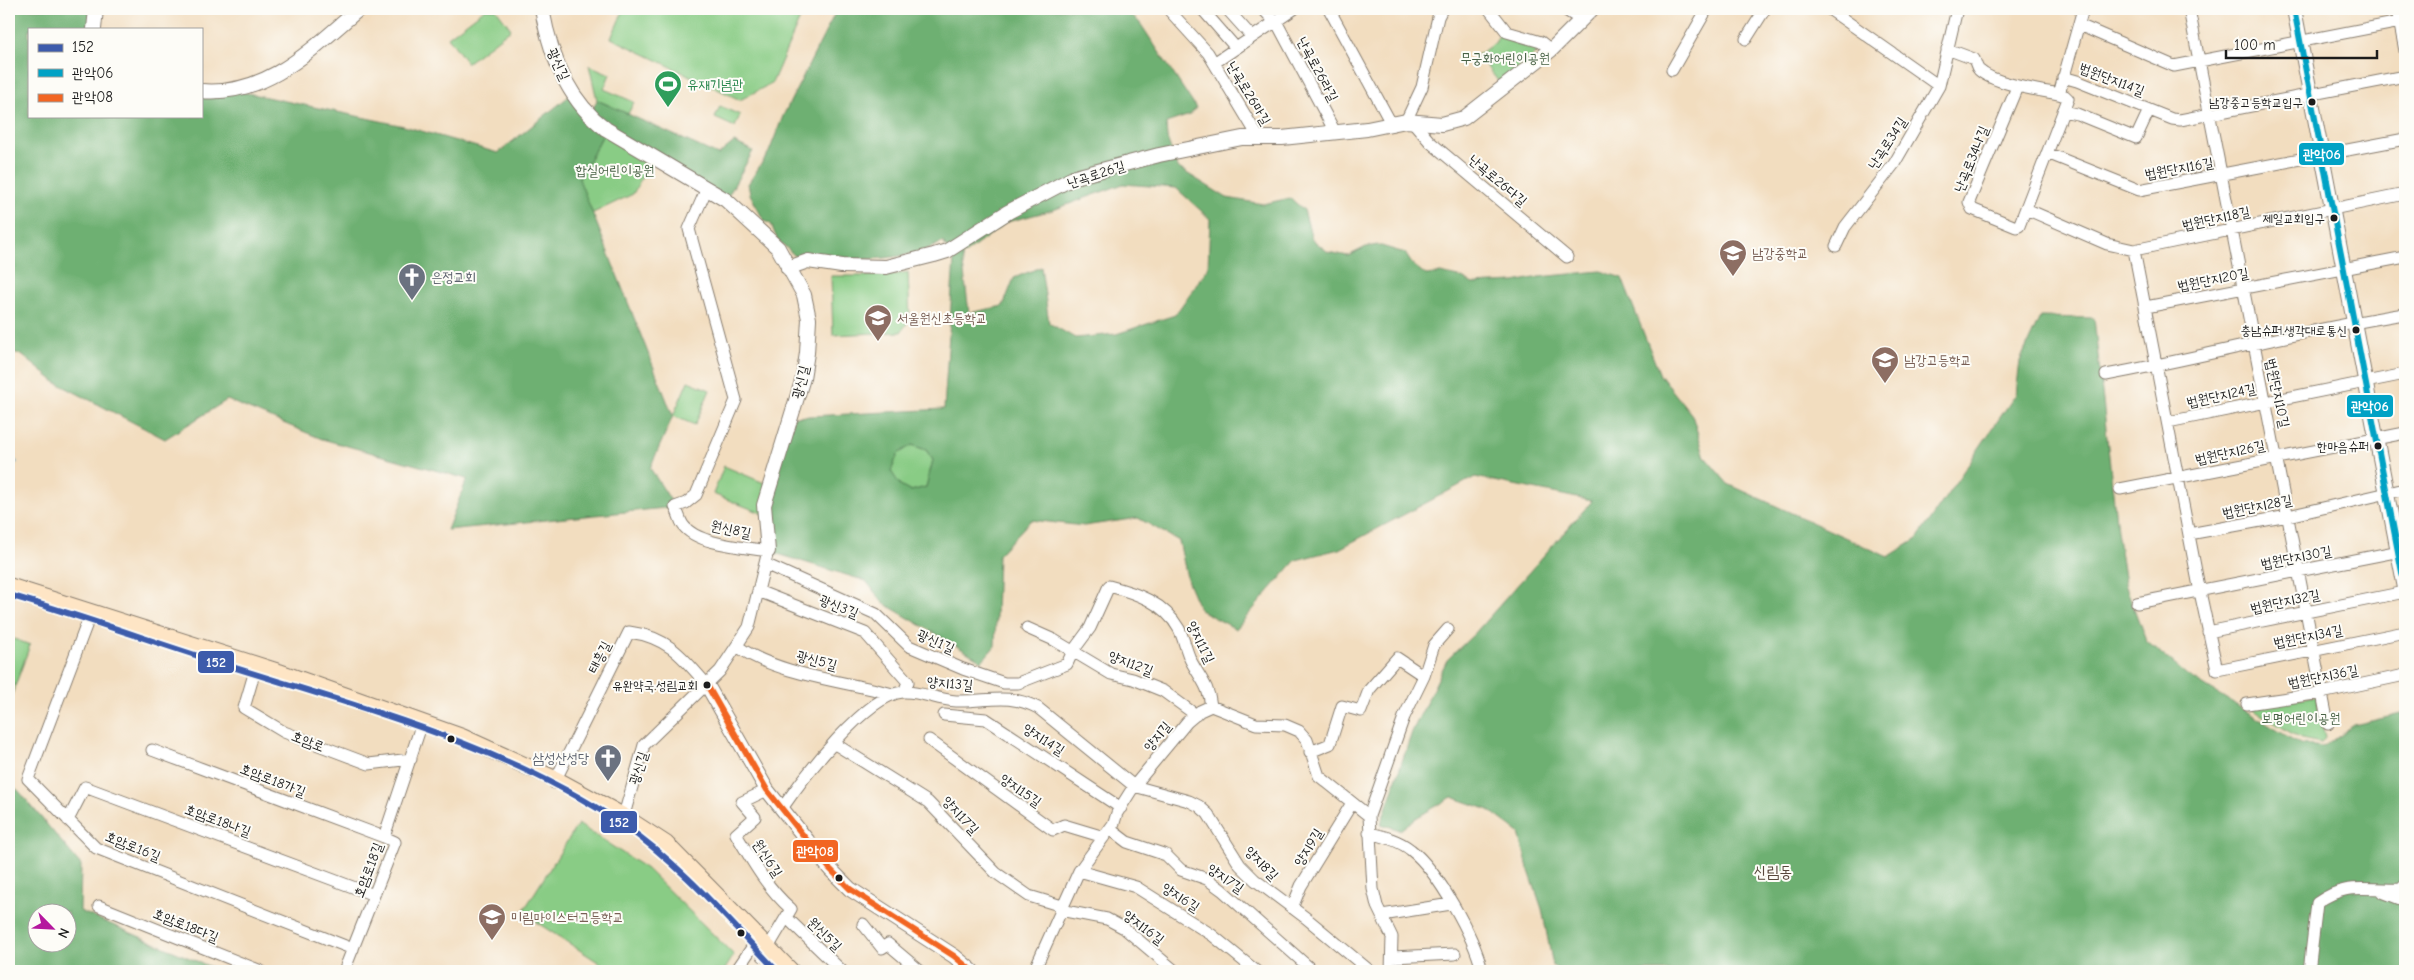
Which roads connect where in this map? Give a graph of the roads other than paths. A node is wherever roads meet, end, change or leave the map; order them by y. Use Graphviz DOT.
graph roads {
  1 [pos="96,9"];
  2 [pos="359,9"];
  3 [pos="542,9"];
  4 [pos="1168,9"];
  5 [pos="1202,9"];
  6 [pos="1227,9"];
  7 [pos="1263,9"];
  8 [pos="1294,9"];
  9 [pos="1329,9"];
  10 [pos="1442,9"];
  11 [pos="1489,9"];
  12 [pos="1564,9"];
  13 [pos="1592,9"];
  14 [pos="1707,9"];
  15 [pos="1765,9"];
  16 [pos="1829,9"];
  17 [pos="1957,9"];
  18 [pos="2083,9"];
  19 [pos="2189,9"];
  20 [pos="2294,9"];
  21 [pos="2397,9"];
  22 [pos="1581,20"];
  23 [pos="1274,21"];
  24 [pos="2400,22"];
  25 [pos="2079,25"];
  26 [pos="94,28"];
  27 [pos="1252,36"];
  28 [pos="1746,39"];
  29 [pos="2300,41"];
  30 [pos="1236,48"];
  31 [pos="1947,49"];
  32 [pos="1551,50"];
  33 [pos="2405,51"];
  34 [pos="2198,61"];
  35 [pos="1214,63"];
  36 [pos="1672,70"];
  37 [pos="2405,76"];
  38 [pos="2063,78"];
  39 [pos="1939,86"];
  40 [pos="2017,87"];
  41 [pos="202,91"];
  42 [pos="2058,94"];
  43 [pos="2311,94"];
  44 [pos="2149,110"];
  45 [pos="2063,111"];
  46 [pos="2210,114"];
  47 [pos="1409,122"];
  48 [pos="1392,125"];
  49 [pos="1335,132"];
  50 [pos="1258,138"];
  51 [pos="2405,138"];
  52 [pos="2047,153"];
  53 [pos="2322,155"];
  54 [pos="2222,176"];
  55 [pos="707,188"];
  56 [pos="2405,194"];
  57 [pos="2026,209"];
  58 [pos="2333,209"];
  59 [pos="2232,230"];
  60 [pos="1836,246"];
  61 [pos="2134,250"];
  62 [pos="1567,257"];
  63 [pos="2405,257"];
  64 [pos="788,268"];
  65 [pos="2344,268"];
  66 [pos="2243,288"];
  67 [pos="2146,307"];
  68 [pos="2405,314"];
  69 [pos="2354,322"];
  70 [pos="2253,346"];
  71 [pos="2157,366"];
  72 [pos="2405,374"];
  73 [pos="2106,375"];
  74 [pos="2366,381"];
  75 [pos="2265,400"];
  76 [pos="2168,422"];
  77 [pos="2405,433"];
  78 [pos="2376,439"];
  79 [pos="2276,458"];
  80 [pos="2179,478"];
  81 [pos="2120,489"];
  82 [pos="2405,489"];
  83 [pos="2387,493"];
  84 [pos="2288,516"];
  85 [pos="2189,534"];
  86 [pos="2402,551"];
  87 [pos="767,558"];
  88 [pos="2298,571"];
  89 [pos="9,586"];
  90 [pos="2405,588"];
  91 [pos="758,591"];
  92 [pos="2200,592"];
  93 [pos="2405,592"];
  94 [pos="9,594"];
  95 [pos="2137,603"];
  96 [pos="2306,612"];
  97 [pos="89,618"];
  98 [pos="1027,628"];
  99 [pos="1448,629"];
  100 [pos="2208,632"];
  101 [pos="2405,632"];
  102 [pos="737,646"];
  103 [pos="2314,650"];
  104 [pos="1073,651"];
  105 [pos="254,674"];
  106 [pos="2405,675"];
  107 [pos="1424,676"];
  108 [pos="707,685"];
  109 [pos="899,693"];
  110 [pos="2321,693"];
  111 [pos="2247,704"];
  112 [pos="1212,706"];
  113 [pos="944,715"];
  114 [pos="1196,715"];
  115 [pos="2328,724"];
  116 [pos="420,729"];
  117 [pos="929,740"];
  118 [pos="835,744"];
  119 [pos="152,750"];
  120 [pos="1310,752"];
  121 [pos="410,759"];
  122 [pos="555,781"];
  123 [pos="1134,786"];
  124 [pos="767,790"];
  125 [pos="1352,803"];
  126 [pos="783,807"];
  127 [pos="1120,808"];
  128 [pos="1368,816"];
  129 [pos="68,820"];
  130 [pos="622,820"];
  131 [pos="1107,833"];
  132 [pos="1368,833"];
  133 [pos="384,837"];
  134 [pos="1079,871"];
  135 [pos="2405,885"];
  136 [pos="2379,890"];
  137 [pos="374,895"];
  138 [pos="2405,901"];
  139 [pos="1451,904"];
  140 [pos="99,906"];
  141 [pos="1061,908"];
  142 [pos="1292,908"];
  143 [pos="1382,915"];
  144 [pos="787,918"];
  145 [pos="863,924"];
  146 [pos="353,949"];
  147 [pos="761,950"];
  148 [pos="1455,954"];
  149 [pos="1392,957"];
  150 [pos="261,971"];
  151 [pos="344,971"];
  152 [pos="736,971"];
  153 [pos="777,971"];
  154 [pos="790,971"];
  155 [pos="842,971"];
  156 [pos="920,971"];
  157 [pos="972,971"];
  158 [pos="1034,971"];
  159 [pos="1175,971"];
  160 [pos="1256,971"];
  161 [pos="1313,971"];
  162 [pos="1370,971"];
  163 [pos="1391,971"];
  164 [pos="1486,971"];
  165 [pos="2309,971"];
  1 -- 26 [label="street"];
  2 -- 41 [label="street"];
  3 -- 55 [label="street, 광신길"];
  4 -- 35 [label="street, 난곡로26마길"];
  5 -- 30 [label="street"];
  6 -- 27 [label="street"];
  7 -- 23 [label="street, 난곡로26라길"];
  8 -- 23 [label="street"];
  9 -- 48 [label="street"];
  10 -- 47 [label="street"];
  11 -- 32 [label="street"];
  12 -- 22 [label="street"];
  13 -- 22 [label="street, 난곡로26길"];
  14 -- 36 [label="street"];
  15 -- 28 [label="street"];
  16 -- 39 [label="street"];
  17 -- 31 [label="street, 난곡로34길"];
  18 -- 25 [label="street"];
  19 -- 34 [label="street, 법원단지10길"];
  20 -- 29 [label="street"];
  21 -- 24 [label="street"];
  22 -- 32 [label="street, 난곡로26길"];
  23 -- 27 [label="street"];
  23 -- 49 [label="street, 난곡로26라길"];
  24 -- 29 [label="street"];
  24 -- 33 [label="street"];
  25 -- 34 [label="street"];
  25 -- 38 [label="street"];
  27 -- 30 [label="street, 난곡로26마길"];
  29 -- 34 [label="street"];
  29 -- 43 [label="street"];
  30 -- 35 [label="street, 난곡로26마길"];
  31 -- 39 [label="street, 난곡로34길"];
  31 -- 40 [label="street"];
  32 -- 47 [label="street, 난곡로26길"];
  34 -- 46 [label="street, 법원단지10길"];
  35 -- 50 [label="street, 난곡로26마길"];
  37 -- 43 [label="street, 법원단지14길"];
  38 -- 42 [label="street"];
  38 -- 44 [label="street, 법원단지14길"];
  39 -- 60 [label="street, 난곡로34길"];
  40 -- 42 [label="street"];
  40 -- 57 [label="street, 난곡로34나길"];
  42 -- 45 [label="street"];
  43 -- 46 [label="street, 법원단지14길"];
  43 -- 53 [label="street"];
  44 -- 45 [label="street, 법원단지14길"];
  44 -- 46 [label="street, 법원단지14길"];
  45 -- 52 [label="street, 난곡로34나길"];
  46 -- 54 [label="street, 법원단지10길"];
  47 -- 48 [label="street, 난곡로26길"];
  47 -- 62 [label="street, 난곡로26다길"];
  48 -- 49 [label="street, 난곡로26길"];
  49 -- 50 [label="street, 난곡로26길"];
  50 -- 64 [label="street, 난곡로26길"];
  51 -- 53 [label="street, 법원단지16길"];
  52 -- 54 [label="street, 법원단지16길"];
  52 -- 57 [label="street, 난곡로34나길"];
  53 -- 54 [label="street, 법원단지16길"];
  53 -- 58 [label="street"];
  54 -- 59 [label="street, 법원단지10길"];
  55 -- 64 [label="street, 광신길"];
  55 -- 87 [label="street, 원신8길"];
  56 -- 58 [label="street, 법원단지18길"];
  57 -- 61 [label="street, 법원단지18길"];
  58 -- 59 [label="street, 법원단지18길"];
  58 -- 65 [label="street"];
  59 -- 61 [label="street, 법원단지18길"];
  59 -- 66 [label="street, 법원단지10길"];
  61 -- 67 [label="street"];
  63 -- 65 [label="street, 법원단지20길"];
  64 -- 87 [label="street, 광신길"];
  65 -- 66 [label="street, 법원단지20길"];
  65 -- 69 [label="street"];
  66 -- 67 [label="street, 법원단지20길"];
  66 -- 70 [label="street, 법원단지10길"];
  67 -- 71 [label="street"];
  68 -- 69 [label="street"];
  69 -- 70 [label="street"];
  69 -- 74 [label="street"];
  70 -- 71 [label="street"];
  70 -- 75 [label="street, 법원단지10길"];
  71 -- 73 [label="street"];
  71 -- 76 [label="street"];
  72 -- 74 [label="street, 법원단지24길"];
  74 -- 75 [label="street, 법원단지24길"];
  74 -- 78 [label="street"];
  75 -- 76 [label="street, 법원단지24길"];
  75 -- 79 [label="street, 법원단지10길"];
  76 -- 80 [label="street"];
  77 -- 78 [label="street, 법원단지26길"];
  78 -- 79 [label="street, 법원단지26길"];
  78 -- 83 [label="street"];
  79 -- 80 [label="street, 법원단지26길"];
  79 -- 84 [label="street, 법원단지10길"];
  80 -- 81 [label="street, 법원단지26길"];
  80 -- 85 [label="street, 법원단지26길"];
  82 -- 83 [label="street, 법원단지28길"];
  83 -- 84 [label="street, 법원단지28길"];
  83 -- 86 [label="street"];
  84 -- 85 [label="street, 법원단지28길"];
  84 -- 88 [label="street, 법원단지10길"];
  85 -- 92 [label="street"];
  86 -- 88 [label="street, 법원단지30길"];
  86 -- 90 [label="street"];
  87 -- 91 [label="street, 광신길"];
  87 -- 104 [label="street, 광신1길"];
  88 -- 92 [label="street, 법원단지30길"];
  88 -- 96 [label="street, 법원단지10길"];
  89 -- 122 [label="main road"];
  91 -- 102 [label="street, 광신길"];
  91 -- 109 [label="street, 광신3길"];
  92 -- 95 [label="street, 법원단지30길"];
  92 -- 100 [label="street"];
  93 -- 96 [label="street, 법원단지32길"];
  94 -- 97 [label="main road"];
  96 -- 100 [label="street, 법원단지32길"];
  96 -- 103 [label="street, 법원단지10길"];
  97 -- 105 [label="main road"];
  97 -- 129 [label="street, 호암로16길"];
  98 -- 104 [label="street, 양지12길"];
  99 -- 107 [label="street"];
  100 -- 103 [label="street, 법원단지34길"];
  101 -- 103 [label="street, 법원단지34길"];
  102 -- 108 [label="street, 광신길"];
  102 -- 109 [label="street, 광신5길"];
  103 -- 110 [label="street, 법원단지10길"];
  104 -- 112 [label="street, 양지11길"];
  104 -- 114 [label="street, 양지12길"];
  105 -- 116 [label="main road"];
  105 -- 121 [label="street, 호암로"];
  106 -- 110 [label="street, 법원단지36길"];
  107 -- 120 [label="street"];
  107 -- 128 [label="street"];
  108 -- 122 [label="street, 태흥길"];
  108 -- 124 [label="street"];
  108 -- 130 [label="street, 광신길"];
  109 -- 118 [label="street"];
  109 -- 123 [label="street, 양지13길"];
  110 -- 111 [label="street, 법원단지36길"];
  110 -- 115 [label="street, 법원단지10길"];
  112 -- 114 [label="street, 양지길"];
  112 -- 120 [label="street"];
  113 -- 127 [label="street, 양지14길"];
  114 -- 123 [label="street, 양지길"];
  116 -- 121 [label="street, 호암로18길"];
  116 -- 122 [label="main road"];
  117 -- 131 [label="street, 양지15길"];
  118 -- 126 [label="street"];
  118 -- 141 [label="street, 양지17길"];
  119 -- 133 [label="street, 호암로18가길"];
  120 -- 125 [label="street"];
  121 -- 133 [label="street, 호암로18길"];
  122 -- 130 [label="main road"];
  123 -- 127 [label="street, 양지길"];
  123 -- 142 [label="street, 양지8길"];
  124 -- 126 [label="street"];
  124 -- 144 [label="street, 원신6길"];
  125 -- 128 [label="street"];
  125 -- 142 [label="street, 양지9길"];
  126 -- 157 [label="street"];
  127 -- 131 [label="street, 양지길"];
  128 -- 132 [label="street"];
  129 -- 137 [label="street, 호암로18나길"];
  129 -- 146 [label="street, 호암로16길"];
  130 -- 147 [label="main road"];
  131 -- 134 [label="street, 양지길"];
  131 -- 161 [label="street, 양지7길"];
  132 -- 139 [label="street"];
  132 -- 143 [label="street"];
  133 -- 137 [label="street, 호암로18길"];
  134 -- 141 [label="street, 양지길"];
  134 -- 160 [label="street, 양지6길"];
  135 -- 136 [label="street"];
  136 -- 138 [label="street"];
  136 -- 165 [label="street"];
  137 -- 146 [label="street, 호암로18길"];
  139 -- 143 [label="street"];
  139 -- 164 [label="street"];
  140 -- 150 [label="street, 호암로18다길"];
  141 -- 158 [label="street, 양지길"];
  141 -- 159 [label="street, 양지16길"];
  142 -- 162 [label="street, 양지8길"];
  143 -- 149 [label="street"];
  144 -- 147 [label="street"];
  144 -- 155 [label="street, 원신5길"];
  145 -- 156 [label="street"];
  146 -- 151 [label="street, 호암로18길"];
  147 -- 152 [label="street"];
  147 -- 153 [label="main road"];
  147 -- 154 [label="main road"];
  148 -- 149 [label="street"];
  149 -- 163 [label="street"];
}
